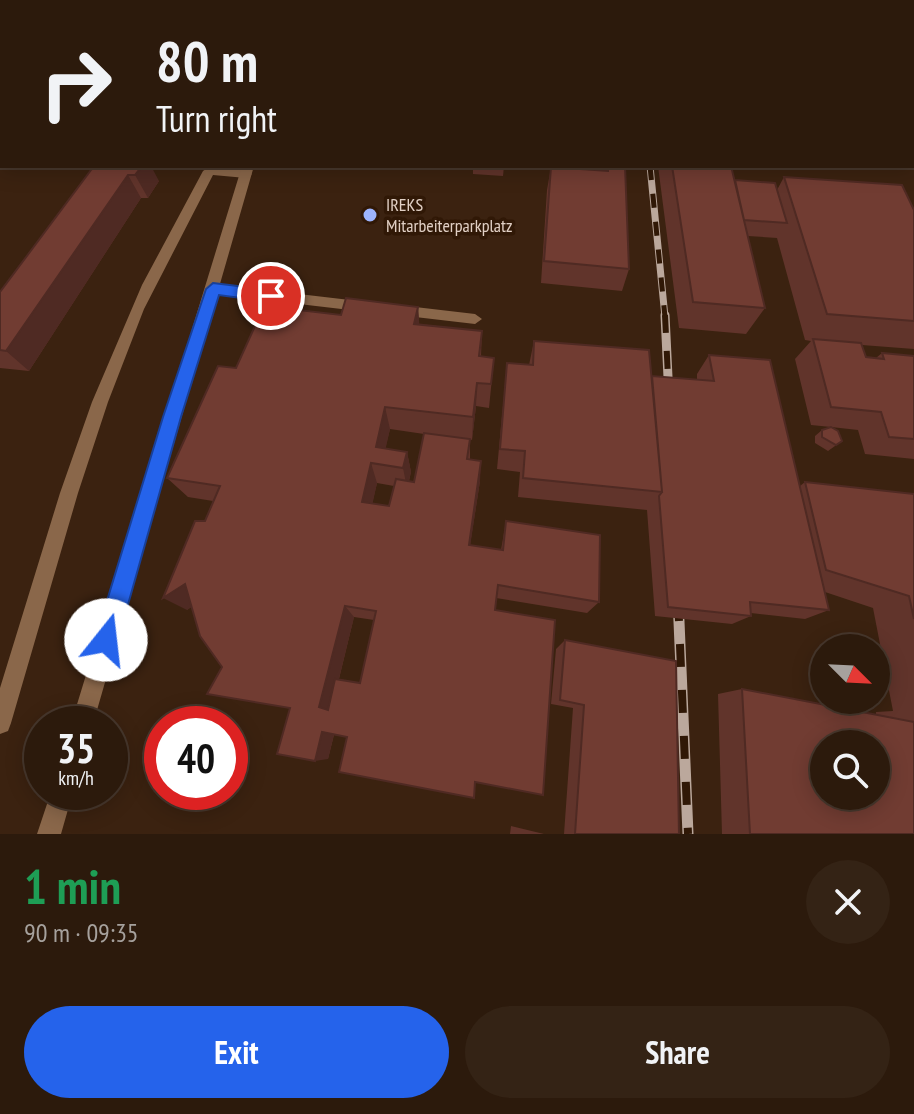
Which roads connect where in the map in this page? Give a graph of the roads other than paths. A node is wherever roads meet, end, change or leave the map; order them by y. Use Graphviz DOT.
graph roads {
  1 [pos="247,170"];
  2 [pos="213,289"];
  3 [pos="475,319"];
  4 [pos="87,706"];
  5 [pos="0,723"];
  6 [pos="56,810"];
  7 [pos="49,834"];
  1 -- 2 [label="street"];
  1 -- 5 [label="street"];
  2 -- 3 [label="street"];
  2 -- 4 [label="street"];
  6 -- 7 [label="street"];
}
